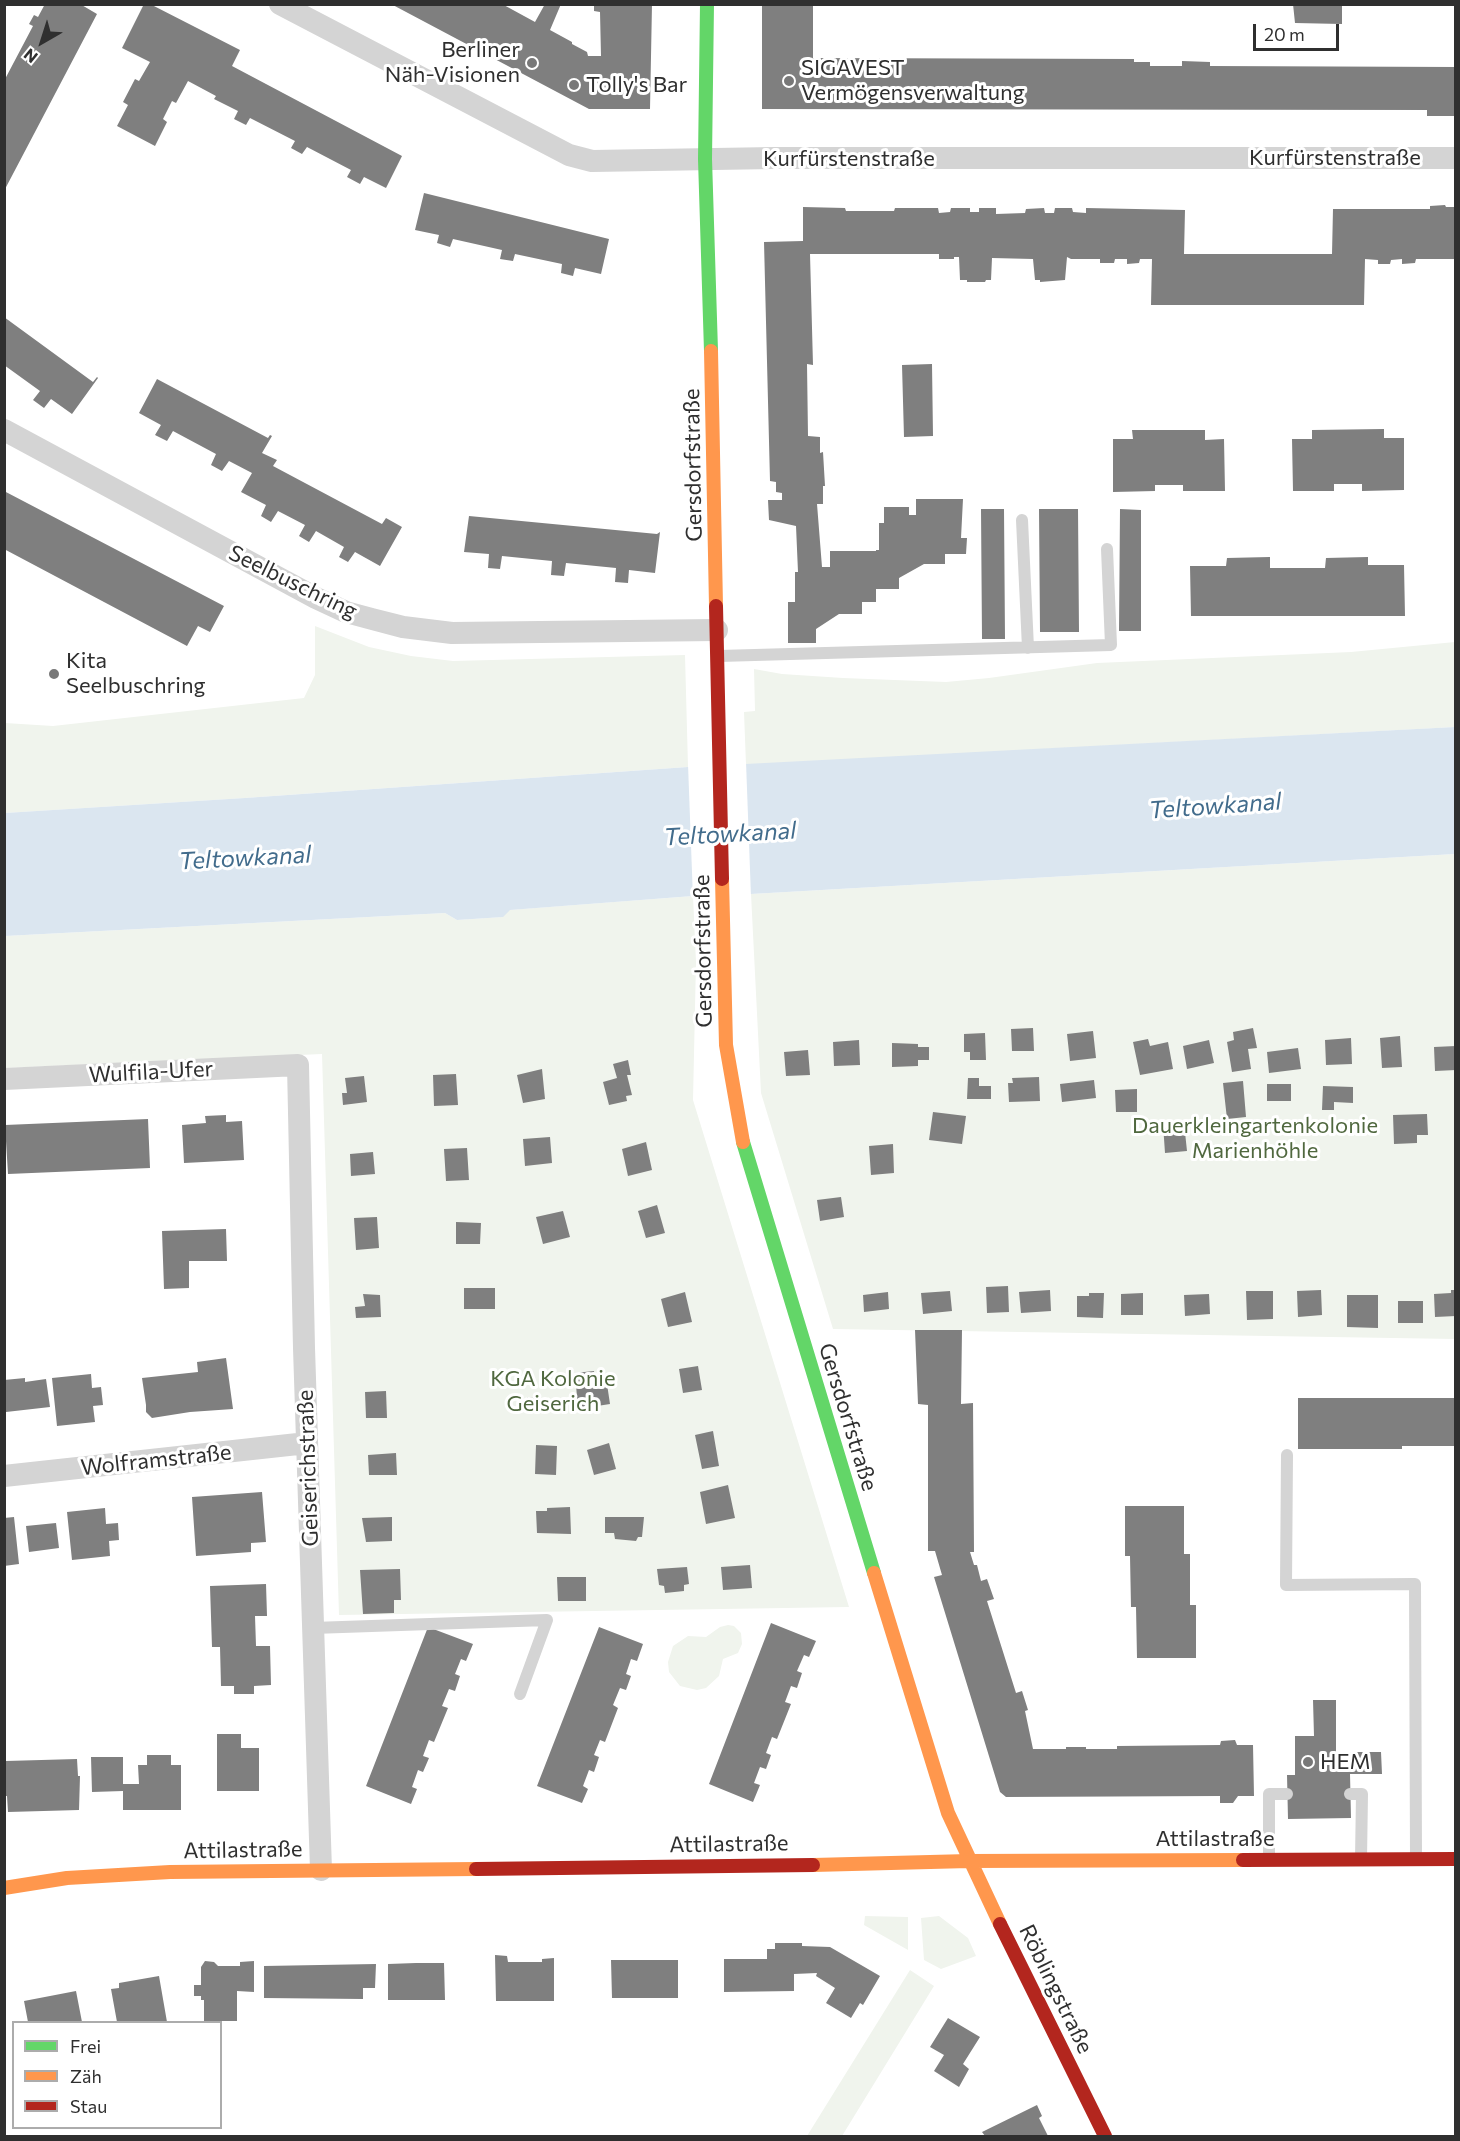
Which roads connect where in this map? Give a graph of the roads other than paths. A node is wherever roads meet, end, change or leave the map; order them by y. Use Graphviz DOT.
graph roads {
  1 [pos="280,4"];
  2 [pos="707,4"];
  3 [pos="1455,158"];
  4 [pos="705,159"];
  5 [pos="4,430"];
  6 [pos="1022,520"];
  7 [pos="1107,549"];
  8 [pos="717,630"];
  9 [pos="1028,648"];
  10 [pos="718,656"];
  11 [pos="298,1065"];
  12 [pos="4,1079"];
  13 [pos="307,1443"];
  14 [pos="1287,1455"];
  15 [pos="4,1476"];
  16 [pos="313,1628"];
  17 [pos="519,1694"];
  18 [pos="1287,1794"];
  19 [pos="1350,1794"];
  20 [pos="1416,1859"];
  21 [pos="1455,1859"];
  22 [pos="1269,1860"];
  23 [pos="1361,1860"];
  24 [pos="969,1861"];
  25 [pos="321,1870"];
  26 [pos="4,1888"];
  27 [pos="1105,2136"];
  1 -- 4 [label="street, Kurfürstenstraße"];
  2 -- 4 [label="street, Gersdorfstraße"];
  3 -- 4 [label="street, Kurfürstenstraße"];
  4 -- 8 [label="street, Gersdorfstraße"];
  5 -- 8 [label="street, Seelbuschring"];
  6 -- 9 [label="lane"];
  7 -- 9 [label="lane"];
  8 -- 10 [label="street, Gersdorfstraße"];
  9 -- 10 [label="lane"];
  10 -- 24 [label="street, Gersdorfstraße"];
  11 -- 12 [label="street, Wulfila-Ufer"];
  11 -- 13 [label="street, Geiserichstraße"];
  13 -- 15 [label="street, Wolframstraße"];
  13 -- 16 [label="street, Geiserichstraße"];
  14 -- 20 [label="lane"];
  16 -- 17 [label="lane"];
  16 -- 25 [label="street, Geiserichstraße"];
  18 -- 22 [label="lane"];
  19 -- 23 [label="lane"];
  20 -- 21 [label="street, Attilastraße"];
  20 -- 23 [label="street, Attilastraße"];
  22 -- 23 [label="street, Attilastraße"];
  22 -- 24 [label="street, Attilastraße"];
  24 -- 25 [label="street, Attilastraße"];
  24 -- 27 [label="street, Röblingstraße"];
  25 -- 26 [label="street, Attilastraße"];
}
